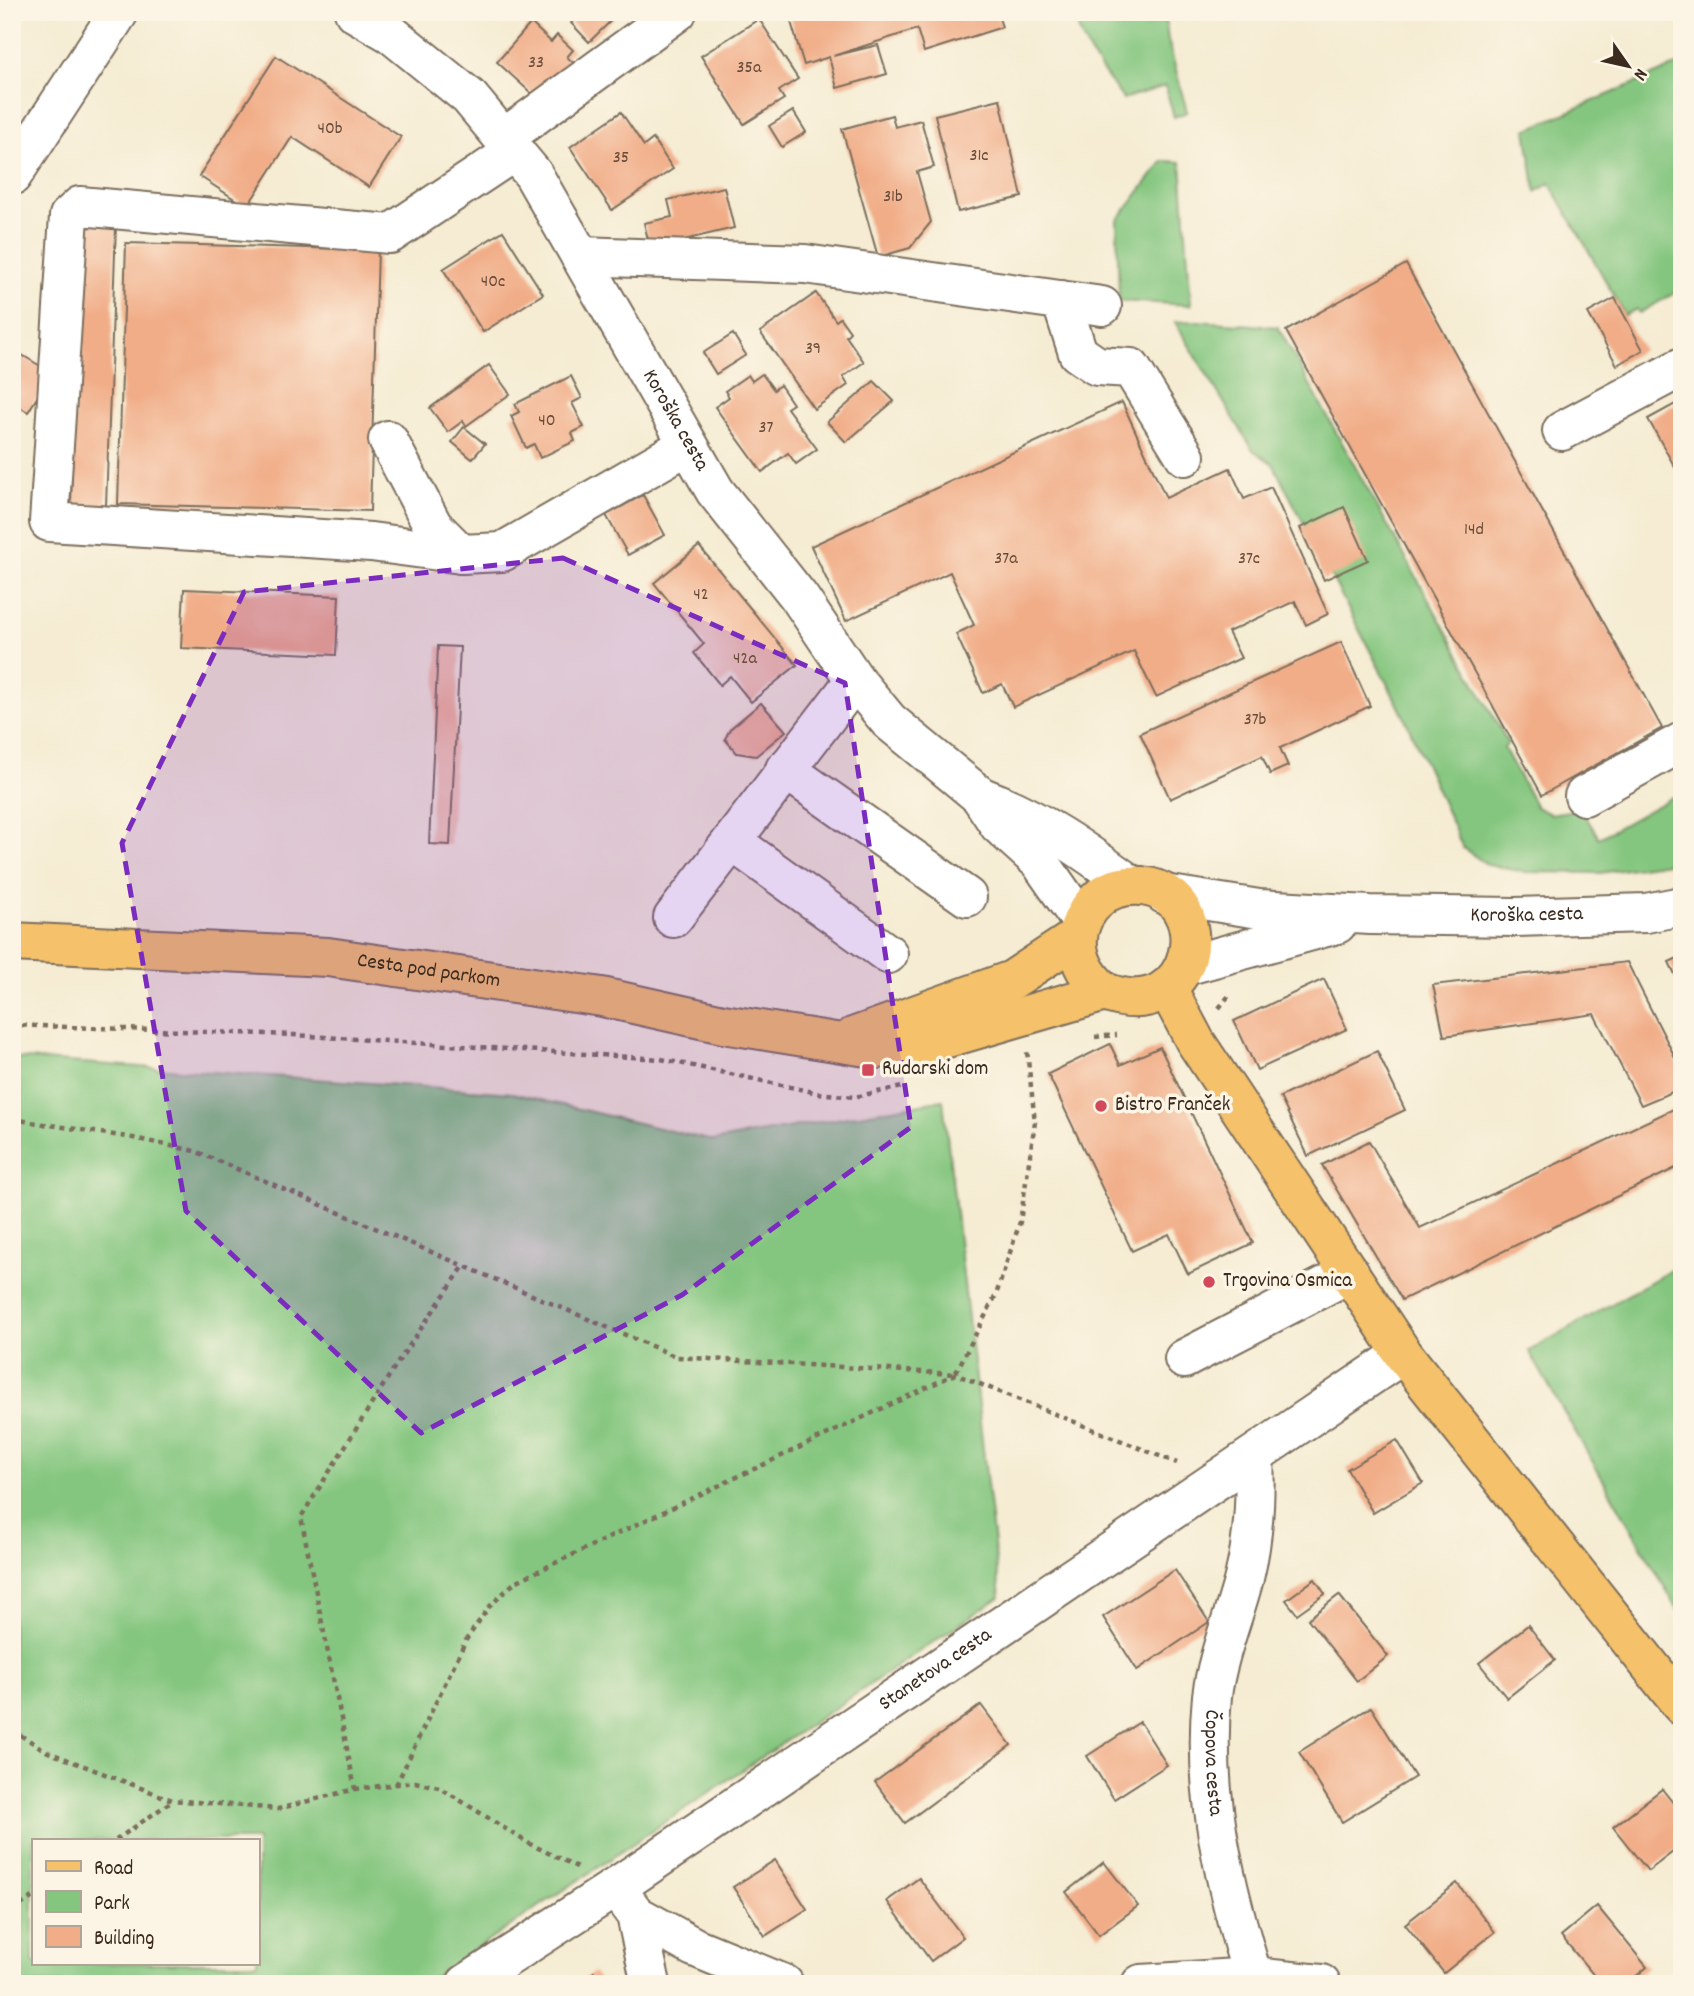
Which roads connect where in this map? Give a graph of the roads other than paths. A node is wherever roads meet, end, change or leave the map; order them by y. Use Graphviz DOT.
graph roads {
  1 [pos="119,12"];
  2 [pos="354,12"];
  3 [pos="677,12"];
  4 [pos="400,23"];
  5 [pos="509,145"];
  6 [pos="12,176"];
  7 [pos="580,256"];
  8 [pos="1061,300"];
  9 [pos="1102,306"];
  10 [pos="1682,367"];
  11 [pos="1562,431"];
  12 [pos="388,440"];
  13 [pos="688,445"];
  14 [pos="1185,456"];
  15 [pos="461,554"];
  16 [pos="855,680"];
  17 [pos="1682,743"];
  18 [pos="785,769"];
  19 [pos="980,796"];
  20 [pos="1584,796"];
  21 [pos="733,842"];
  22 [pos="1148,890"];
  23 [pos="967,897"];
  24 [pos="1682,906"];
  25 [pos="1370,915"];
  26 [pos="673,918"];
  27 [pos="1079,929"];
  28 [pos="12,942"];
  29 [pos="888,954"];
  30 [pos="1176,977"];
  31 [pos="1105,992"];
  32 [pos="841,1042"];
  33 [pos="1350,1273"];
  34 [pos="1403,1354"];
  35 [pos="1184,1359"];
  36 [pos="1254,1456"];
  37 [pos="1682,1706"];
  38 [pos="626,1901"];
  39 [pos="1254,1980"];
  40 [pos="466,1984"];
  41 [pos="651,1984"];
  42 [pos="784,1984"];
  43 [pos="1141,1984"];
  44 [pos="1321,1984"];
  1 -- 6 [label="street"];
  2 -- 4 [label="street, Koroška cesta"];
  3 -- 5 [label="street"];
  4 -- 5 [label="street, Koroška cesta"];
  5 -- 7 [label="street, Koroška cesta"];
  5 -- 15 [label="street"];
  7 -- 8 [label="street"];
  7 -- 13 [label="street, Koroška cesta"];
  8 -- 9 [label="street"];
  8 -- 14 [label="street"];
  10 -- 11 [label="street"];
  12 -- 15 [label="street"];
  13 -- 15 [label="street"];
  13 -- 16 [label="street, Koroška cesta"];
  16 -- 18 [label="street"];
  16 -- 19 [label="street, Koroška cesta"];
  17 -- 20 [label="street"];
  18 -- 21 [label="street"];
  18 -- 23 [label="street"];
  19 -- 22 [label="street"];
  19 -- 27 [label="street"];
  21 -- 26 [label="street"];
  21 -- 29 [label="street"];
  22 -- 25 [label="street"];
  22 -- 27 [label="main road"];
  22 -- 30 [label="main road"];
  24 -- 25 [label="street, Koroška cesta"];
  25 -- 30 [label="street"];
  27 -- 31 [label="main road"];
  27 -- 32 [label="main road"];
  28 -- 32 [label="main road, Cesta pod parkom"];
  30 -- 31 [label="main road"];
  30 -- 33 [label="main road"];
  31 -- 32 [label="main road, Cesta pod parkom"];
  33 -- 34 [label="main road"];
  33 -- 35 [label="street"];
  34 -- 36 [label="street, Stanetova cesta"];
  34 -- 37 [label="main road"];
  36 -- 38 [label="street, Stanetova cesta"];
  36 -- 39 [label="street, Čopova cesta"];
  38 -- 40 [label="street, Stanetova cesta"];
  38 -- 41 [label="street"];
  38 -- 42 [label="street"];
  39 -- 43 [label="street"];
  39 -- 44 [label="street"];
}
